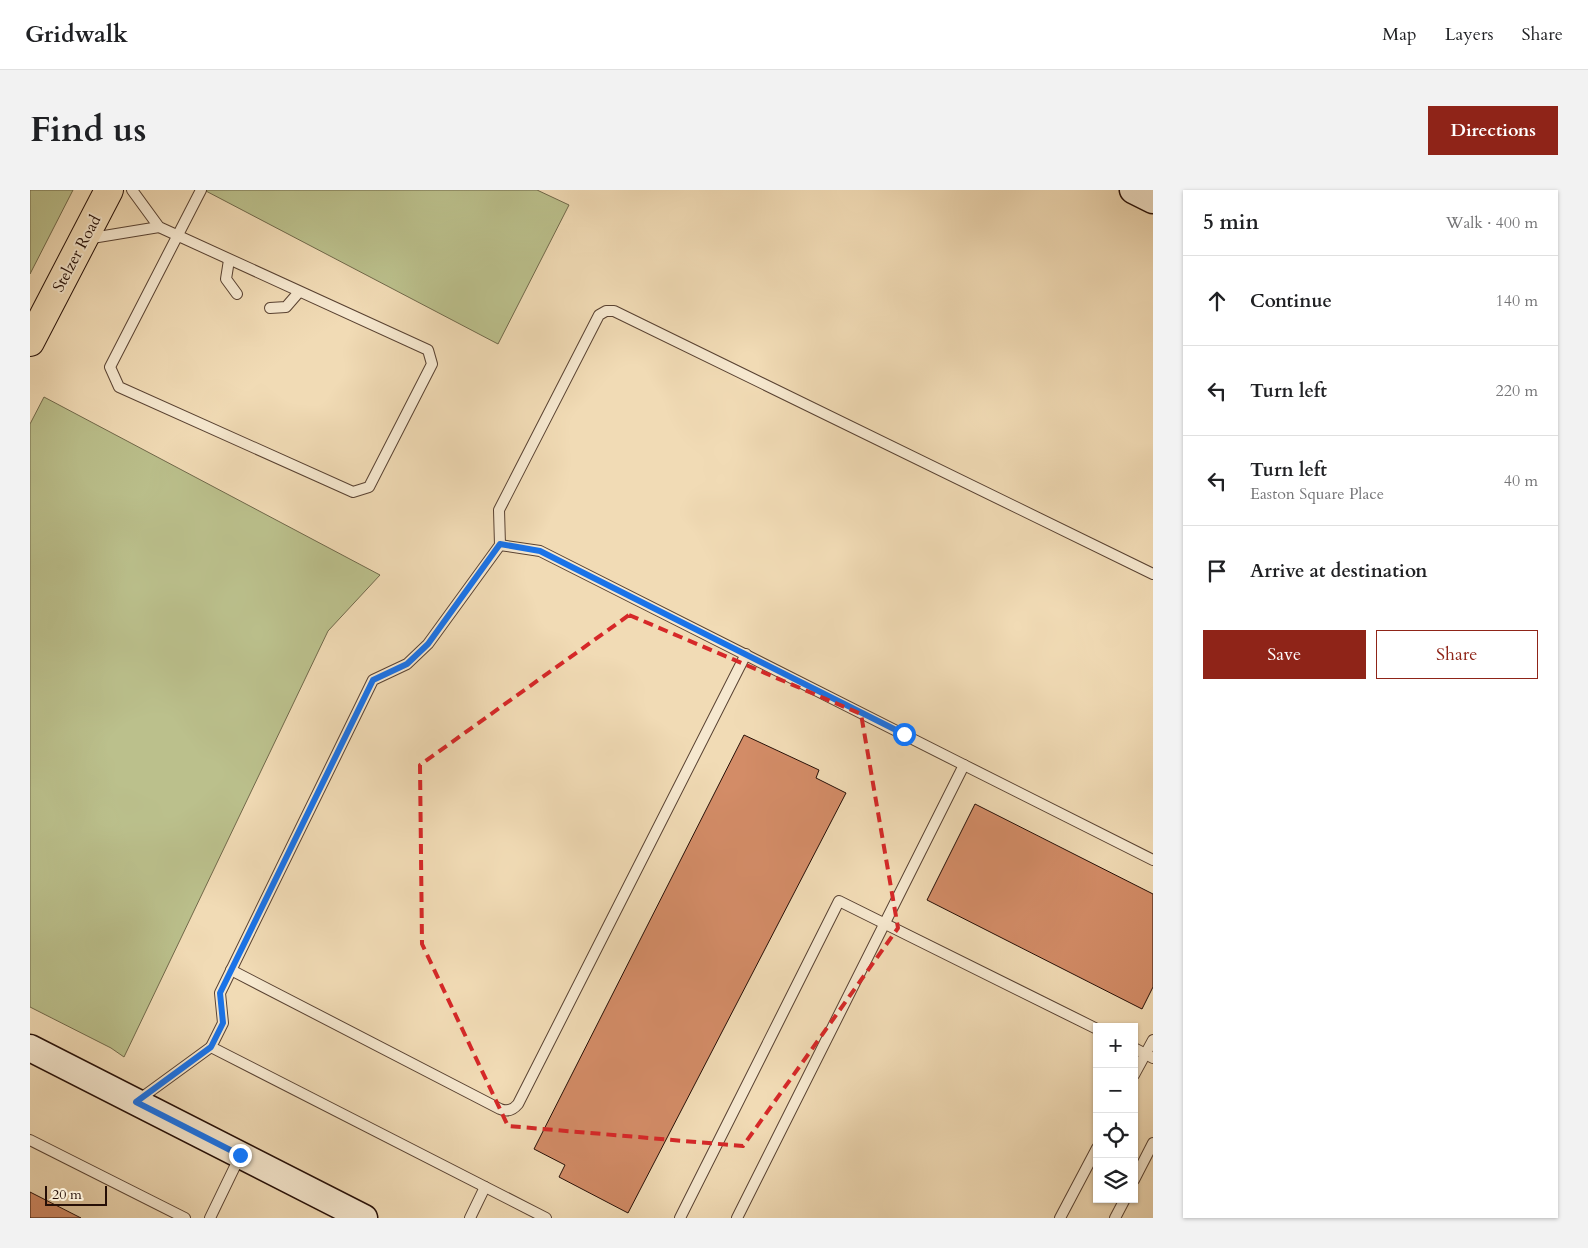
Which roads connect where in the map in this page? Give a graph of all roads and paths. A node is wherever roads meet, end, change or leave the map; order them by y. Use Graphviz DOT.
graph roads {
  1 [pos="109,190"];
  2 [pos="132,190"];
  3 [pos="201,190"];
  4 [pos="1133,190"];
  5 [pos="1153,200"];
  6 [pos="159,227"];
  7 [pos="177,236"];
  8 [pos="83,240"];
  9 [pos="229,260"];
  10 [pos="299,292"];
  11 [pos="237,294"];
  12 [pos="270,308"];
  13 [pos="30,342"];
  14 [pos="500,544"];
  15 [pos="1153,574"];
  16 [pos="746,654"];
  17 [pos="964,765"];
  18 [pos="1153,860"];
  19 [pos="885,923"];
  20 [pos="231,970"];
  21 [pos="1093,1027"];
  22 [pos="1153,1040"];
  23 [pos="211,1047"];
  24 [pos="30,1048"];
  25 [pos="1149,1056"];
  26 [pos="1138,1070"];
  27 [pos="136,1102"];
  28 [pos="30,1140"];
  29 [pos="1153,1143"];
  30 [pos="240,1155"];
  31 [pos="1093,1156"];
  32 [pos="1138,1172"];
  33 [pos="485,1187"];
  34 [pos="1123,1203"];
  35 [pos="185,1218"];
  36 [pos="210,1218"];
  37 [pos="364,1218"];
  38 [pos="470,1218"];
  39 [pos="546,1218"];
  40 [pos="680,1218"];
  41 [pos="737,1218"];
  42 [pos="1060,1218"];
  43 [pos="1115,1218"];
  1 -- 8 [label="main road, Stelzer Road"];
  2 -- 6 [label="lane"];
  3 -- 7 [label="lane"];
  4 -- 5 [label="street"];
  6 -- 7 [label="lane"];
  6 -- 8 [label="lane"];
  7 -- 9 [label="lane"];
  7 -- 10 [label="lane"];
  8 -- 13 [label="main road, Stelzer Road"];
  9 -- 10 [label="lane"];
  9 -- 11 [label="lane"];
  10 -- 12 [label="lane"];
  14 -- 15 [label="lane"];
  14 -- 16 [label="lane"];
  14 -- 20 [label="lane"];
  16 -- 17 [label="lane"];
  16 -- 20 [label="lane"];
  17 -- 18 [label="lane"];
  17 -- 19 [label="lane"];
  19 -- 21 [label="lane"];
  19 -- 40 [label="lane"];
  19 -- 41 [label="lane"];
  20 -- 23 [label="lane"];
  22 -- 25 [label="lane"];
  23 -- 27 [label="lane"];
  23 -- 33 [label="lane"];
  24 -- 27 [label="street"];
  25 -- 26 [label="lane"];
  27 -- 30 [label="street"];
  28 -- 35 [label="lane"];
  29 -- 32 [label="lane"];
  30 -- 36 [label="lane"];
  30 -- 37 [label="street"];
  31 -- 42 [label="lane"];
  33 -- 38 [label="lane"];
  33 -- 39 [label="lane"];
  34 -- 43 [label="lane"];
}
